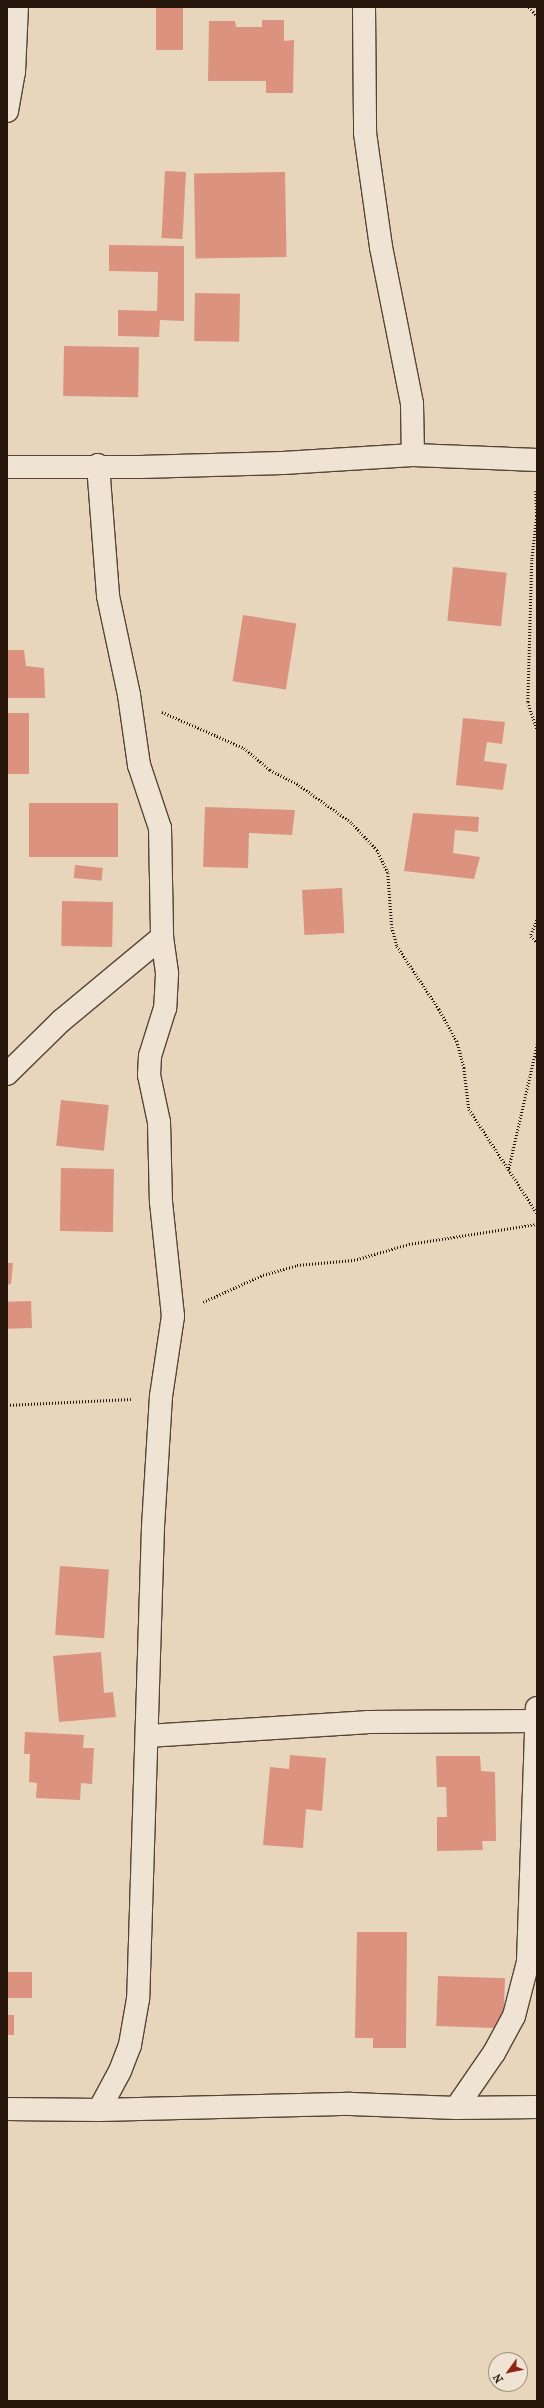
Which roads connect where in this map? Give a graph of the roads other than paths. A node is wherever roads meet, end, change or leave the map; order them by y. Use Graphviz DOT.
graph roads {
  1 [pos="17,7"];
  2 [pos="364,7"];
  3 [pos="7,111"];
  4 [pos="413,455"];
  5 [pos="535,460"];
  6 [pos="98,465"];
  7 [pos="7,467"];
  8 [pos="162,938"];
  9 [pos="7,1074"];
  10 [pos="537,1717"];
  11 [pos="147,1736"];
  12 [pos="537,2107"];
  13 [pos="456,2108"];
  14 [pos="7,2109"];
  15 [pos="99,2110"];
  1 -- 3 [label="street"];
  2 -- 4 [label="street"];
  4 -- 5 [label="street"];
  4 -- 6 [label="street"];
  6 -- 7 [label="street"];
  6 -- 8 [label="street"];
  8 -- 9 [label="street"];
  8 -- 11 [label="street"];
  10 -- 11 [label="street"];
  10 -- 13 [label="street"];
  11 -- 15 [label="street"];
  12 -- 13 [label="street"];
  13 -- 15 [label="street"];
  14 -- 15 [label="street"];
}
